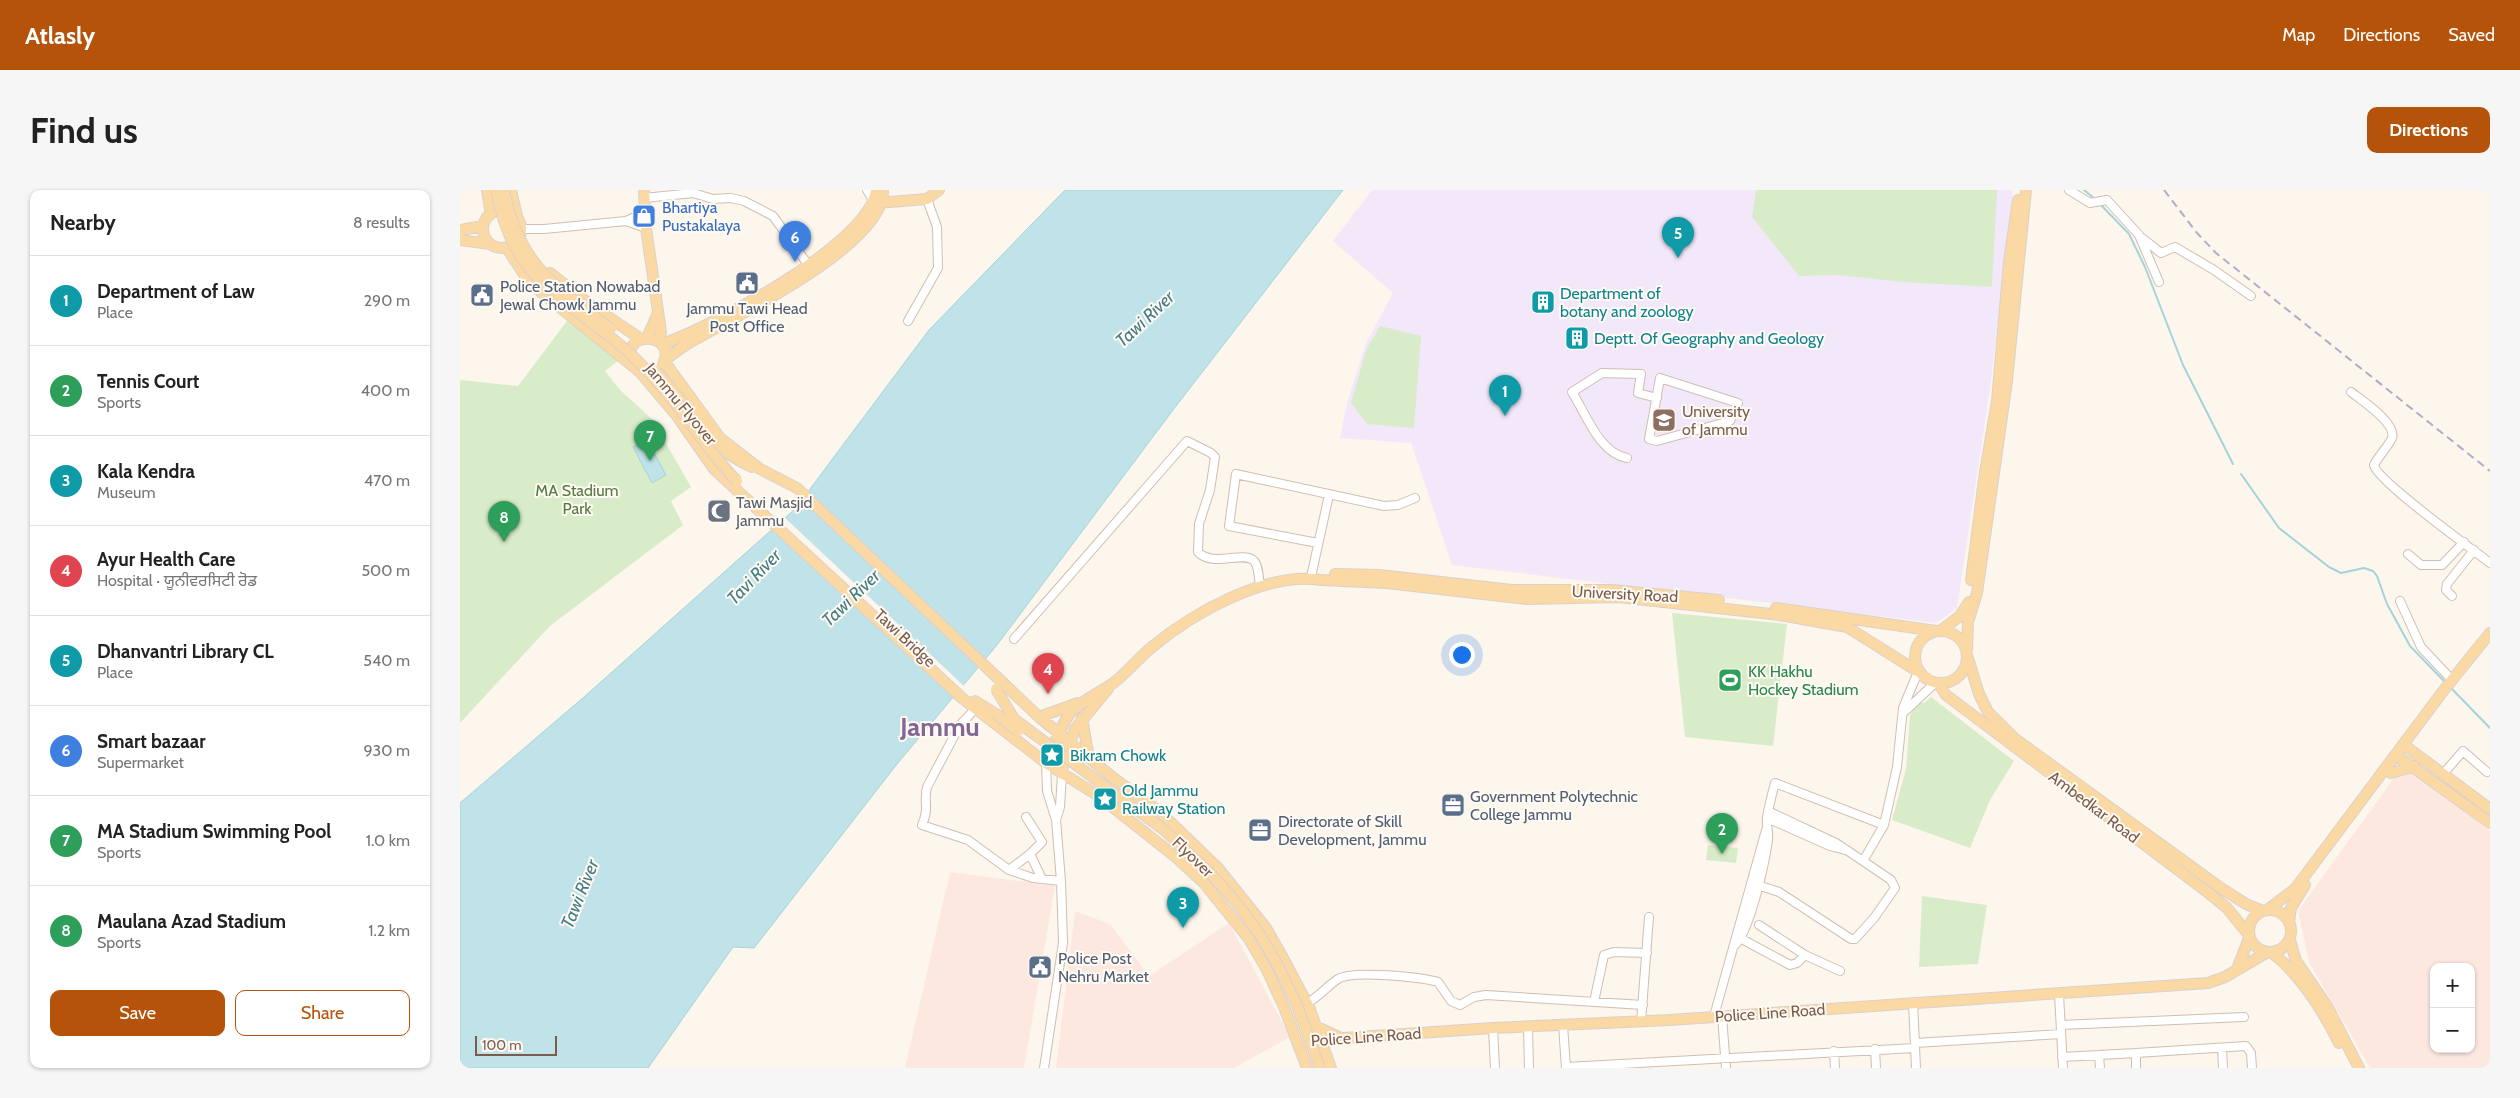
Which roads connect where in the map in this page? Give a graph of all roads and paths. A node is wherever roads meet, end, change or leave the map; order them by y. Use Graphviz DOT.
graph roads {
  1 [pos="487,190"];
  2 [pos="496,190"];
  3 [pos="504,190"];
  4 [pos="511,190"];
  5 [pos="867,190"];
  6 [pos="876,190"];
  7 [pos="883,190"];
  8 [pos="939,190"];
  9 [pos="2019,190"];
  10 [pos="2026,190"];
  11 [pos="2069,190"];
  12 [pos="644,194"];
  13 [pos="927,199"];
  14 [pos="878,202"];
  15 [pos="645,212"];
  16 [pos="491,214"];
  17 [pos="517,216"];
  18 [pos="626,222"];
  19 [pos="483,226"];
  20 [pos="646,228"];
  21 [pos="460,230"];
  22 [pos="522,232"];
  23 [pos="2139,235"];
  24 [pos="460,240"];
  25 [pos="490,244"];
  26 [pos="507,248"];
  27 [pos="809,266"];
  28 [pos="2159,282"];
  29 [pos="2251,296"];
  30 [pos="658,313"];
  31 [pos="908,321"];
  32 [pos="644,338"];
  33 [pos="660,343"];
  34 [pos="664,361"];
  35 [pos="636,369"];
  36 [pos="2351,392"];
  37 [pos="1657,398"];
  38 [pos="1627,458"];
  39 [pos="760,468"];
  40 [pos="1329,495"];
  41 [pos="1415,498"];
  42 [pos="764,510"];
  43 [pos="2464,542"];
  44 [pos="1318,543"];
  45 [pos="2474,550"];
  46 [pos="2408,554"];
  47 [pos="2490,563"];
  48 [pos="1312,577"];
  49 [pos="1260,587"];
  50 [pos="2452,596"];
  51 [pos="2400,601"];
  52 [pos="1842,621"];
  53 [pos="1938,631"];
  54 [pos="2490,633"];
  55 [pos="1014,639"];
  56 [pos="2490,641"];
  57 [pos="1967,654"];
  58 [pos="990,668"];
  59 [pos="1918,672"];
  60 [pos="1936,683"];
  61 [pos="1109,686"];
  62 [pos="2449,688"];
  63 [pos="1092,696"];
  64 [pos="975,705"];
  65 [pos="1903,713"];
  66 [pos="1039,717"];
  67 [pos="1082,718"];
  68 [pos="1059,735"];
  69 [pos="2415,739"];
  70 [pos="1070,742"];
  71 [pos="2406,746"];
  72 [pos="2420,756"];
  73 [pos="2399,757"];
  74 [pos="1089,758"];
  75 [pos="1046,763"];
  76 [pos="2414,766"];
  77 [pos="2487,772"];
  78 [pos="2391,773"];
  79 [pos="1062,774"];
  80 [pos="2443,774"];
  81 [pos="1111,776"];
  82 [pos="1081,786"];
  83 [pos="2490,809"];
  84 [pos="1768,815"];
  85 [pos="1026,817"];
  86 [pos="1056,820"];
  87 [pos="2490,823"];
  88 [pos="1884,825"];
  89 [pos="1030,854"];
  90 [pos="1863,861"];
  91 [pos="1009,870"];
  92 [pos="1042,879"];
  93 [pos="1061,881"];
  94 [pos="1754,884"];
  95 [pos="2265,911"];
  96 [pos="1649,917"];
  97 [pos="2289,922"];
  98 [pos="1759,925"];
  99 [pos="2248,936"];
  100 [pos="1739,937"];
  101 [pos="2290,940"];
  102 [pos="2268,952"];
  103 [pos="1647,953"];
  104 [pos="1805,955"];
  105 [pos="2238,967"];
  106 [pos="1840,971"];
  107 [pos="2059,994"];
  108 [pos="1594,1002"];
  109 [pos="1913,1002"];
  110 [pos="1307,1003"];
  111 [pos="1643,1005"];
  112 [pos="1718,1016"];
  113 [pos="2244,1017"];
  114 [pos="1641,1022"];
  115 [pos="1563,1025"];
  116 [pos="2061,1025"];
  117 [pos="1315,1026"];
  118 [pos="1528,1026"];
  119 [pos="1493,1028"];
  120 [pos="2061,1034"];
  121 [pos="1320,1039"];
  122 [pos="1343,1039"];
  123 [pos="1298,1043"];
  124 [pos="1915,1046"];
  125 [pos="2222,1048"];
  126 [pos="1875,1049"];
  127 [pos="1834,1052"];
  128 [pos="2136,1053"];
  129 [pos="2099,1055"];
  130 [pos="1326,1056"];
  131 [pos="2062,1057"];
  132 [pos="1725,1058"];
  133 [pos="1044,1068"];
  134 [pos="1306,1068"];
  135 [pos="1315,1068"];
  136 [pos="1320,1068"];
  137 [pos="1330,1068"];
  138 [pos="1494,1068"];
  139 [pos="1530,1068"];
  140 [pos="1566,1068"];
  141 [pos="1726,1068"];
  142 [pos="1835,1068"];
  143 [pos="1876,1068"];
  144 [pos="1916,1068"];
  145 [pos="2063,1068"];
  146 [pos="2100,1068"];
  147 [pos="2136,1068"];
  148 [pos="2223,1068"];
  149 [pos="2252,1068"];
  150 [pos="2351,1068"];
  151 [pos="2359,1068"];
  1 -- 16 [label="main road"];
  2 -- 42 [label="main road, Jammu Flyover, bridge"];
  3 -- 39 [label="main road, Jammu Flyover, bridge"];
  4 -- 17 [label="main road"];
  5 -- 14 [label="street"];
  6 -- 14 [label="main road"];
  7 -- 14 [label="main road"];
  8 -- 13 [label="main road"];
  9 -- 53 [label="main road"];
  10 -- 57 [label="main road"];
  11 -- 23 [label="street"];
  12 -- 15 [label="main road"];
  12 -- 27 [label="street"];
  13 -- 14 [label="main road"];
  13 -- 31 [label="street"];
  14 -- 27 [label="main road"];
  14 -- 34 [label="main road"];
  15 -- 18 [label="street"];
  15 -- 20 [label="main road"];
  16 -- 17 [label="main road"];
  16 -- 19 [label="main road"];
  17 -- 22 [label="main road"];
  18 -- 20 [label="street"];
  18 -- 22 [label="street"];
  19 -- 21 [label="main road"];
  19 -- 25 [label="main road"];
  20 -- 30 [label="main road"];
  22 -- 26 [label="main road"];
  22 -- 32 [label="main road"];
  23 -- 28 [label="street"];
  23 -- 29 [label="street"];
  24 -- 25 [label="main road"];
  25 -- 26 [label="main road"];
  26 -- 35 [label="main road"];
  27 -- 33 [label="main road"];
  30 -- 32 [label="main road"];
  30 -- 33 [label="main road"];
  32 -- 33 [label="main road"];
  32 -- 35 [label="main road"];
  33 -- 34 [label="main road"];
  34 -- 35 [label="main road"];
  34 -- 39 [label="main road"];
  35 -- 42 [label="main road"];
  36 -- 43 [label="street"];
  37 -- 37 [label="street"];
  37 -- 38 [label="street"];
  39 -- 58 [label="main road"];
  40 -- 41 [label="street"];
  40 -- 44 [label="street"];
  40 -- 44 [label="street"];
  42 -- 64 [label="main road, Tawi Bridge"];
  43 -- 45 [label="street"];
  43 -- 46 [label="street"];
  44 -- 48 [label="street"];
  45 -- 47 [label="street"];
  45 -- 50 [label="street"];
  48 -- 49 [label="main road, University Road"];
  48 -- 52 [label="main road, University Road"];
  49 -- 55 [label="street"];
  49 -- 61 [label="main road, University Road"];
  51 -- 62 [label="street"];
  52 -- 53 [label="main road, University Road"];
  52 -- 59 [label="main road, University Road"];
  53 -- 57 [label="main road"];
  53 -- 59 [label="main road"];
  54 -- 62 [label="main road"];
  56 -- 62 [label="main road"];
  57 -- 60 [label="main road"];
  57 -- 95 [label="main road"];
  58 -- 66 [label="main road"];
  58 -- 136 [label="main road, Flyover, bridge"];
  59 -- 60 [label="main road"];
  59 -- 65 [label="street"];
  60 -- 65 [label="street"];
  60 -- 99 [label="main road, Ambedkar Road"];
  61 -- 63 [label="main road"];
  61 -- 67 [label="main road"];
  62 -- 69 [label="main road"];
  62 -- 71 [label="main road"];
  63 -- 66 [label="main road"];
  63 -- 68 [label="main road"];
  64 -- 75 [label="main road"];
  64 -- 91 [label="street"];
  64 -- 135 [label="main road, Flyover, bridge"];
  65 -- 88 [label="street"];
  66 -- 68 [label="main road"];
  67 -- 70 [label="main road"];
  67 -- 74 [label="main road"];
  68 -- 70 [label="main road"];
  68 -- 75 [label="main road"];
  69 -- 71 [label="main road"];
  69 -- 72 [label="main road"];
  70 -- 74 [label="main road"];
  70 -- 79 [label="main road"];
  71 -- 72 [label="main road"];
  71 -- 73 [label="main road"];
  72 -- 80 [label="main road"];
  73 -- 76 [label="main road"];
  73 -- 78 [label="main road"];
  73 -- 95 [label="main road"];
  74 -- 81 [label="main road"];
  75 -- 79 [label="main road"];
  75 -- 86 [label="street"];
  76 -- 78 [label="main road"];
  76 -- 87 [label="main road"];
  77 -- 80 [label="street"];
  78 -- 97 [label="main road"];
  79 -- 82 [label="main road"];
  79 -- 86 [label="street"];
  80 -- 83 [label="main road"];
  81 -- 82 [label="main road"];
  81 -- 110 [label="main road"];
  82 -- 123 [label="main road"];
  84 -- 88 [label="street"];
  84 -- 90 [label="street"];
  84 -- 94 [label="street"];
  85 -- 89 [label="street"];
  86 -- 93 [label="street"];
  88 -- 90 [label="street"];
  89 -- 91 [label="street"];
  89 -- 92 [label="street"];
  90 -- 94 [label="street"];
  91 -- 92 [label="street"];
  92 -- 93 [label="street"];
  93 -- 133 [label="street"];
  94 -- 100 [label="street"];
  95 -- 97 [label="main road"];
  95 -- 99 [label="main road"];
  96 -- 103 [label="street"];
  97 -- 101 [label="main road"];
  98 -- 104 [label="street"];
  99 -- 102 [label="main road"];
  99 -- 105 [label="main road"];
  100 -- 104 [label="street"];
  100 -- 112 [label="street"];
  101 -- 102 [label="main road"];
  101 -- 151 [label="main road"];
  102 -- 105 [label="main road, Police Line Road"];
  102 -- 150 [label="main road"];
  103 -- 108 [label="street"];
  103 -- 111 [label="street"];
  104 -- 106 [label="street"];
  105 -- 107 [label="main road, Police Line Road"];
  107 -- 109 [label="main road, Police Line Road"];
  107 -- 116 [label="street"];
  108 -- 110 [label="street"];
  108 -- 111 [label="street"];
  109 -- 112 [label="main road, Police Line Road"];
  109 -- 124 [label="street"];
  110 -- 117 [label="main road"];
  111 -- 114 [label="street"];
  112 -- 114 [label="main road, Police Line Road"];
  112 -- 132 [label="street"];
  113 -- 116 [label="street"];
  114 -- 115 [label="main road, Police Line Road"];
  115 -- 118 [label="main road, Police Line Road"];
  115 -- 140 [label="street"];
  116 -- 120 [label="street"];
  117 -- 121 [label="main road"];
  117 -- 122 [label="main road"];
  118 -- 119 [label="main road, Police Line Road"];
  118 -- 139 [label="street"];
  119 -- 122 [label="main road, Police Line Road"];
  119 -- 138 [label="street"];
  120 -- 124 [label="street"];
  120 -- 131 [label="street"];
  121 -- 122 [label="main road, Police Line Road"];
  121 -- 123 [label="main road, Police Line Road"];
  121 -- 130 [label="main road"];
  122 -- 130 [label="main road"];
  123 -- 134 [label="main road"];
  124 -- 126 [label="street"];
  124 -- 144 [label="street"];
  125 -- 128 [label="street"];
  125 -- 148 [label="street"];
  125 -- 149 [label="street"];
  126 -- 127 [label="street"];
  126 -- 143 [label="street"];
  127 -- 132 [label="street"];
  127 -- 142 [label="street"];
  128 -- 129 [label="street"];
  128 -- 147 [label="street"];
  129 -- 131 [label="street"];
  129 -- 146 [label="street"];
  130 -- 137 [label="main road"];
  131 -- 145 [label="street"];
  132 -- 140 [label="street"];
  132 -- 141 [label="street"];
}
